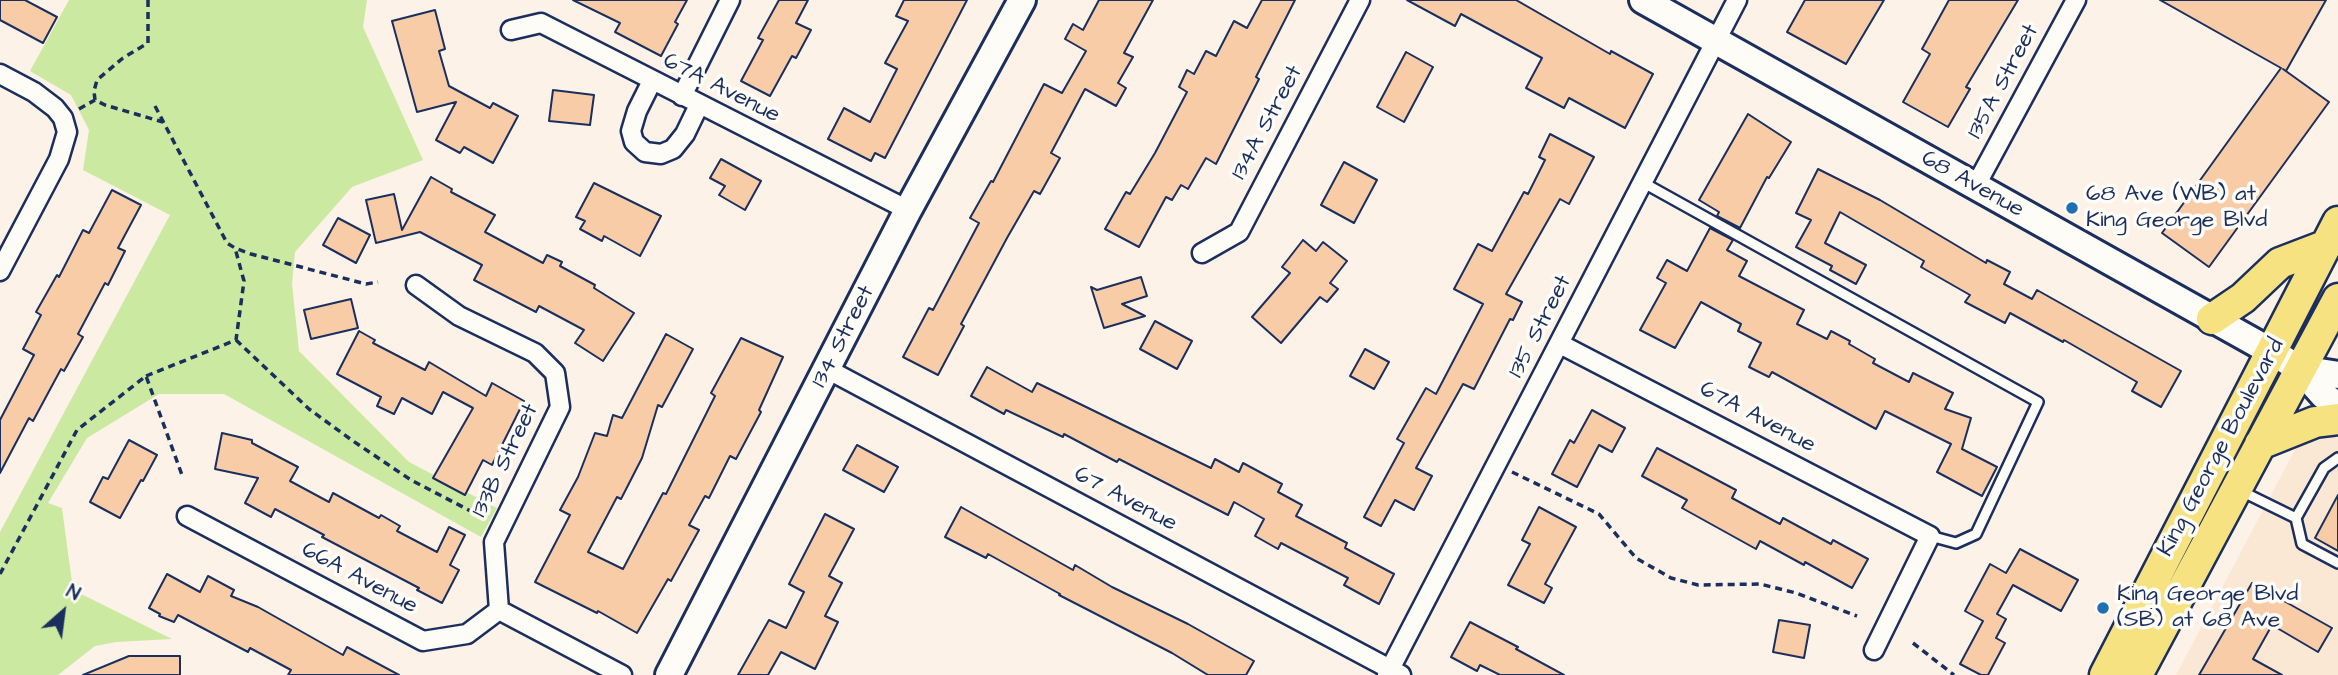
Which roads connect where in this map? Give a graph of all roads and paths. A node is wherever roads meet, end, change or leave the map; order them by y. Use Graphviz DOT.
graph roads {
  1 [pos="148,0"];
  2 [pos="730,0"];
  3 [pos="1021,0"];
  4 [pos="1360,0"];
  5 [pos="1643,0"];
  6 [pos="1737,0"];
  7 [pos="2076,0"];
  8 [pos="511,30"];
  9 [pos="1716,41"];
  10 [pos="0,75"];
  11 [pos="652,81"];
  12 [pos="682,96"];
  13 [pos="95,100"];
  14 [pos="699,105"];
  15 [pos="155,106"];
  16 [pos="76,110"];
  17 [pos="163,122"];
  18 [pos="1642,182"];
  19 [pos="1975,187"];
  20 [pos="2077,199"];
  21 [pos="2072,208"];
  22 [pos="908,210"];
  23 [pos="2332,233"];
  24 [pos="235,248"];
  25 [pos="1202,253"];
  26 [pos="0,271"];
  27 [pos="378,282"];
  28 [pos="416,285"];
  29 [pos="2336,312"];
  30 [pos="2212,319"];
  31 [pos="236,340"];
  32 [pos="1560,344"];
  33 [pos="2272,352"];
  34 [pos="827,369"];
  35 [pos="2301,369"];
  36 [pos="2338,375"];
  37 [pos="146,376"];
  38 [pos="2338,405"];
  39 [pos="2338,419"];
  40 [pos="2260,444"];
  41 [pos="2338,458"];
  42 [pos="1510,471"];
  43 [pos="182,475"];
  44 [pos="2236,489"];
  45 [pos="187,516"];
  46 [pos="2296,518"];
  47 [pos="489,522"];
  48 [pos="1930,536"];
  49 [pos="2338,563"];
  50 [pos="0,573"];
  51 [pos="499,610"];
  52 [pos="1857,616"];
  53 [pos="1913,643"];
  54 [pos="1874,650"];
  55 [pos="1393,673"];
  56 [pos="622,675"];
  57 [pos="669,675"];
  58 [pos="1954,675"];
  59 [pos="2105,675"];
  60 [pos="2137,675"];
  1 -- 13 [label="path"];
  2 -- 12 [label="street"];
  3 -- 22 [label="street, 134 Street"];
  4 -- 25 [label="street, 134A Street"];
  5 -- 9 [label="street, 68 Avenue"];
  6 -- 9 [label="street, 135 Street"];
  7 -- 19 [label="street, 135A Street"];
  8 -- 11 [label="street, 67A Avenue"];
  9 -- 18 [label="street, 135 Street"];
  9 -- 19 [label="street, 68 Avenue"];
  10 -- 26 [label="street"];
  11 -- 12 [label="street, 67A Avenue"];
  11 -- 14 [label="street"];
  12 -- 14 [label="street, 67A Avenue"];
  13 -- 16 [label="path"];
  13 -- 17 [label="path"];
  14 -- 22 [label="street, 67A Avenue"];
  15 -- 17 [label="path"];
  17 -- 24 [label="path"];
  18 -- 32 [label="street, 135 Street"];
  18 -- 48 [label="lane"];
  19 -- 30 [label="street, 68 Avenue"];
  20 -- 21 [label="path"];
  22 -- 34 [label="street, 134 Street"];
  23 -- 30 [label="main road"];
  23 -- 33 [label="main road, King George Boulevard"];
  24 -- 27 [label="path"];
  24 -- 31 [label="path"];
  28 -- 51 [label="street, 133B Street"];
  29 -- 35 [label="main road, King George Boulevard"];
  30 -- 33 [label="street, 68 Avenue"];
  31 -- 37 [label="path"];
  31 -- 47 [label="path"];
  32 -- 48 [label="street, 67A Avenue"];
  32 -- 55 [label="street, 135 Street"];
  33 -- 35 [label="street, 68 Avenue"];
  33 -- 59 [label="main road, King George Boulevard"];
  34 -- 55 [label="street, 67 Avenue"];
  34 -- 57 [label="street, 134 Street"];
  35 -- 36 [label="street, 68 Avenue"];
  35 -- 38 [label="street, 68 Avenue"];
  35 -- 40 [label="main road, King George Boulevard"];
  37 -- 43 [label="path"];
  37 -- 50 [label="path"];
  39 -- 40 [label="main road"];
  40 -- 44 [label="main road, King George Boulevard"];
  41 -- 46 [label="lane"];
  42 -- 52 [label="path"];
  44 -- 46 [label="lane"];
  44 -- 60 [label="main road, King George Boulevard"];
  45 -- 51 [label="street, 66A Avenue"];
  46 -- 49 [label="lane"];
  48 -- 54 [label="street"];
  51 -- 56 [label="street"];
  53 -- 58 [label="path"];
}
